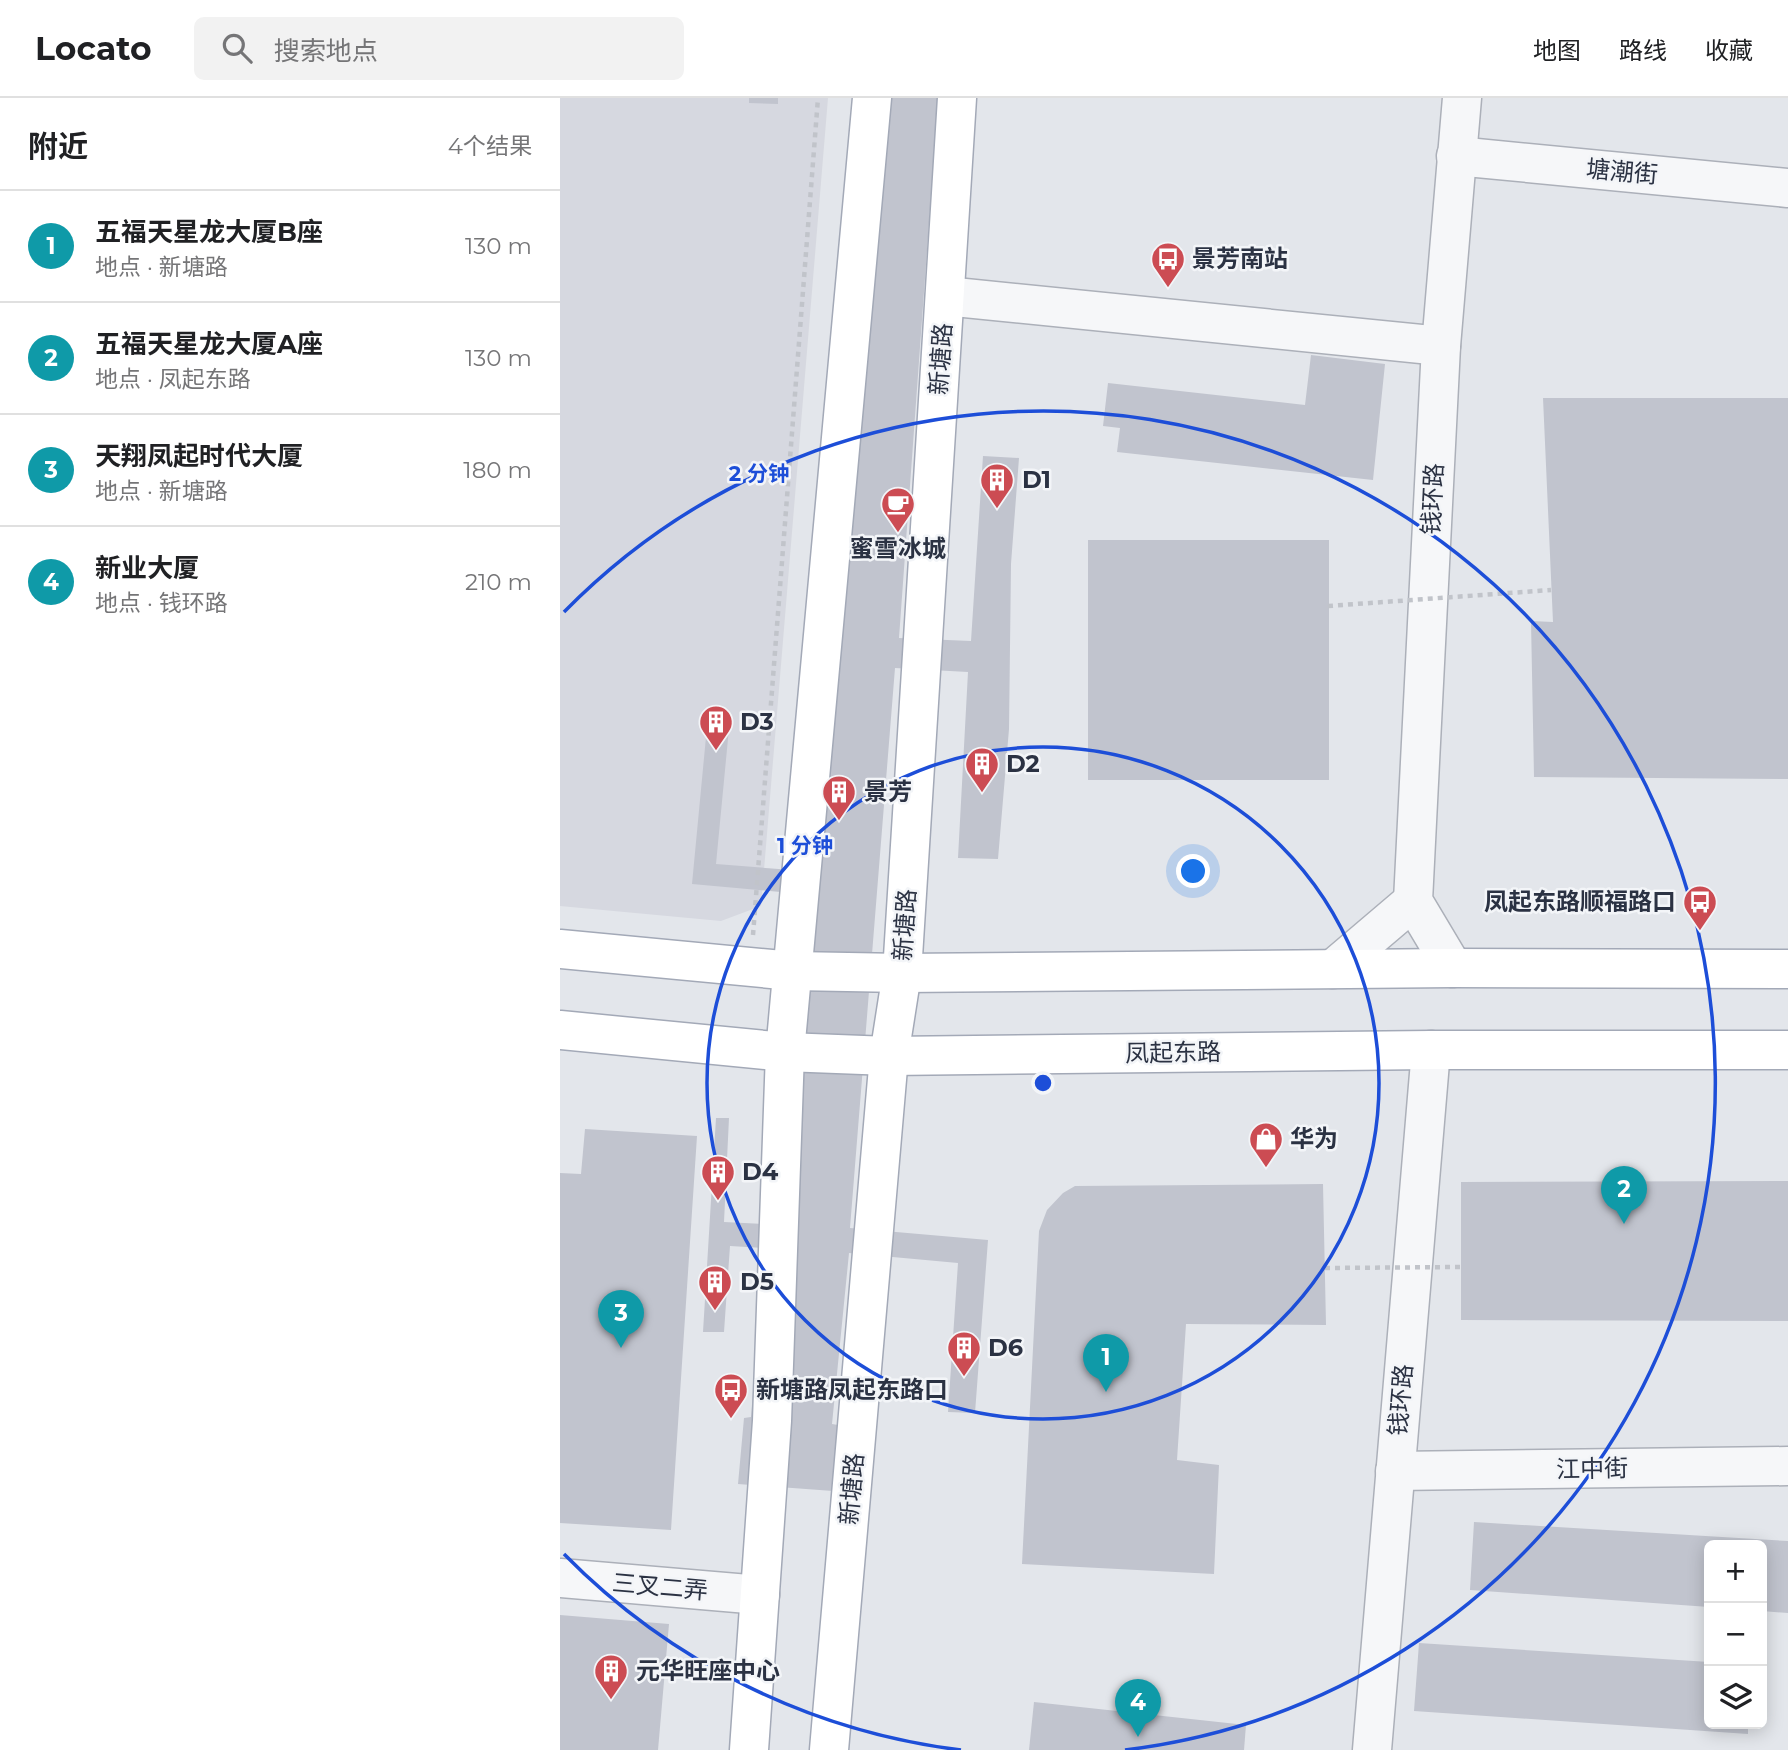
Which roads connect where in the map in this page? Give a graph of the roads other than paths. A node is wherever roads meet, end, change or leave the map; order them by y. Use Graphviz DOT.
graph roads {
  1 [pos="872,98"];
  2 [pos="957,98"];
  3 [pos="1462,98"];
  4 [pos="1456,156"];
  5 [pos="1788,188"];
  6 [pos="945,296"];
  7 [pos="1441,346"];
  8 [pos="1413,901"];
  9 [pos="560,949"];
  10 [pos="1453,968"];
  11 [pos="1333,969"];
  12 [pos="1788,969"];
  13 [pos="793,971"];
  14 [pos="902,973"];
  15 [pos="560,1030"];
  16 [pos="1431,1050"];
  17 [pos="1788,1050"];
  18 [pos="785,1052"];
  19 [pos="889,1056"];
  20 [pos="1788,1466"];
  21 [pos="1395,1471"];
  22 [pos="560,1578"];
  23 [pos="760,1595"];
  24 [pos="749,1750"];
  25 [pos="829,1750"];
  26 [pos="1371,1750"];
  1 -- 13 [label="main road"];
  2 -- 6 [label="main road, 新塘路"];
  3 -- 4 [label="street, 钱环路"];
  4 -- 5 [label="street, 塘潮街"];
  4 -- 7 [label="street, 钱环路"];
  6 -- 7 [label="street"];
  6 -- 14 [label="main road, 新塘路"];
  7 -- 8 [label="street, 钱环路"];
  8 -- 10 [label="street"];
  8 -- 11 [label="street"];
  9 -- 13 [label="main road"];
  10 -- 11 [label="main road"];
  10 -- 12 [label="main road"];
  11 -- 14 [label="main road"];
  13 -- 14 [label="main road"];
  13 -- 18 [label="main road"];
  14 -- 19 [label="main road, 新塘路"];
  15 -- 18 [label="main road, 凤起东路"];
  16 -- 17 [label="main road, 凤起东路"];
  16 -- 19 [label="main road, 凤起东路"];
  16 -- 21 [label="street, 钱环路"];
  18 -- 19 [label="main road, 凤起东路"];
  18 -- 23 [label="main road"];
  19 -- 25 [label="main road, 新塘路"];
  20 -- 21 [label="street, 江中街"];
  21 -- 26 [label="street, 钱环路"];
  22 -- 23 [label="street, 三叉二弄"];
  23 -- 24 [label="main road"];
}
